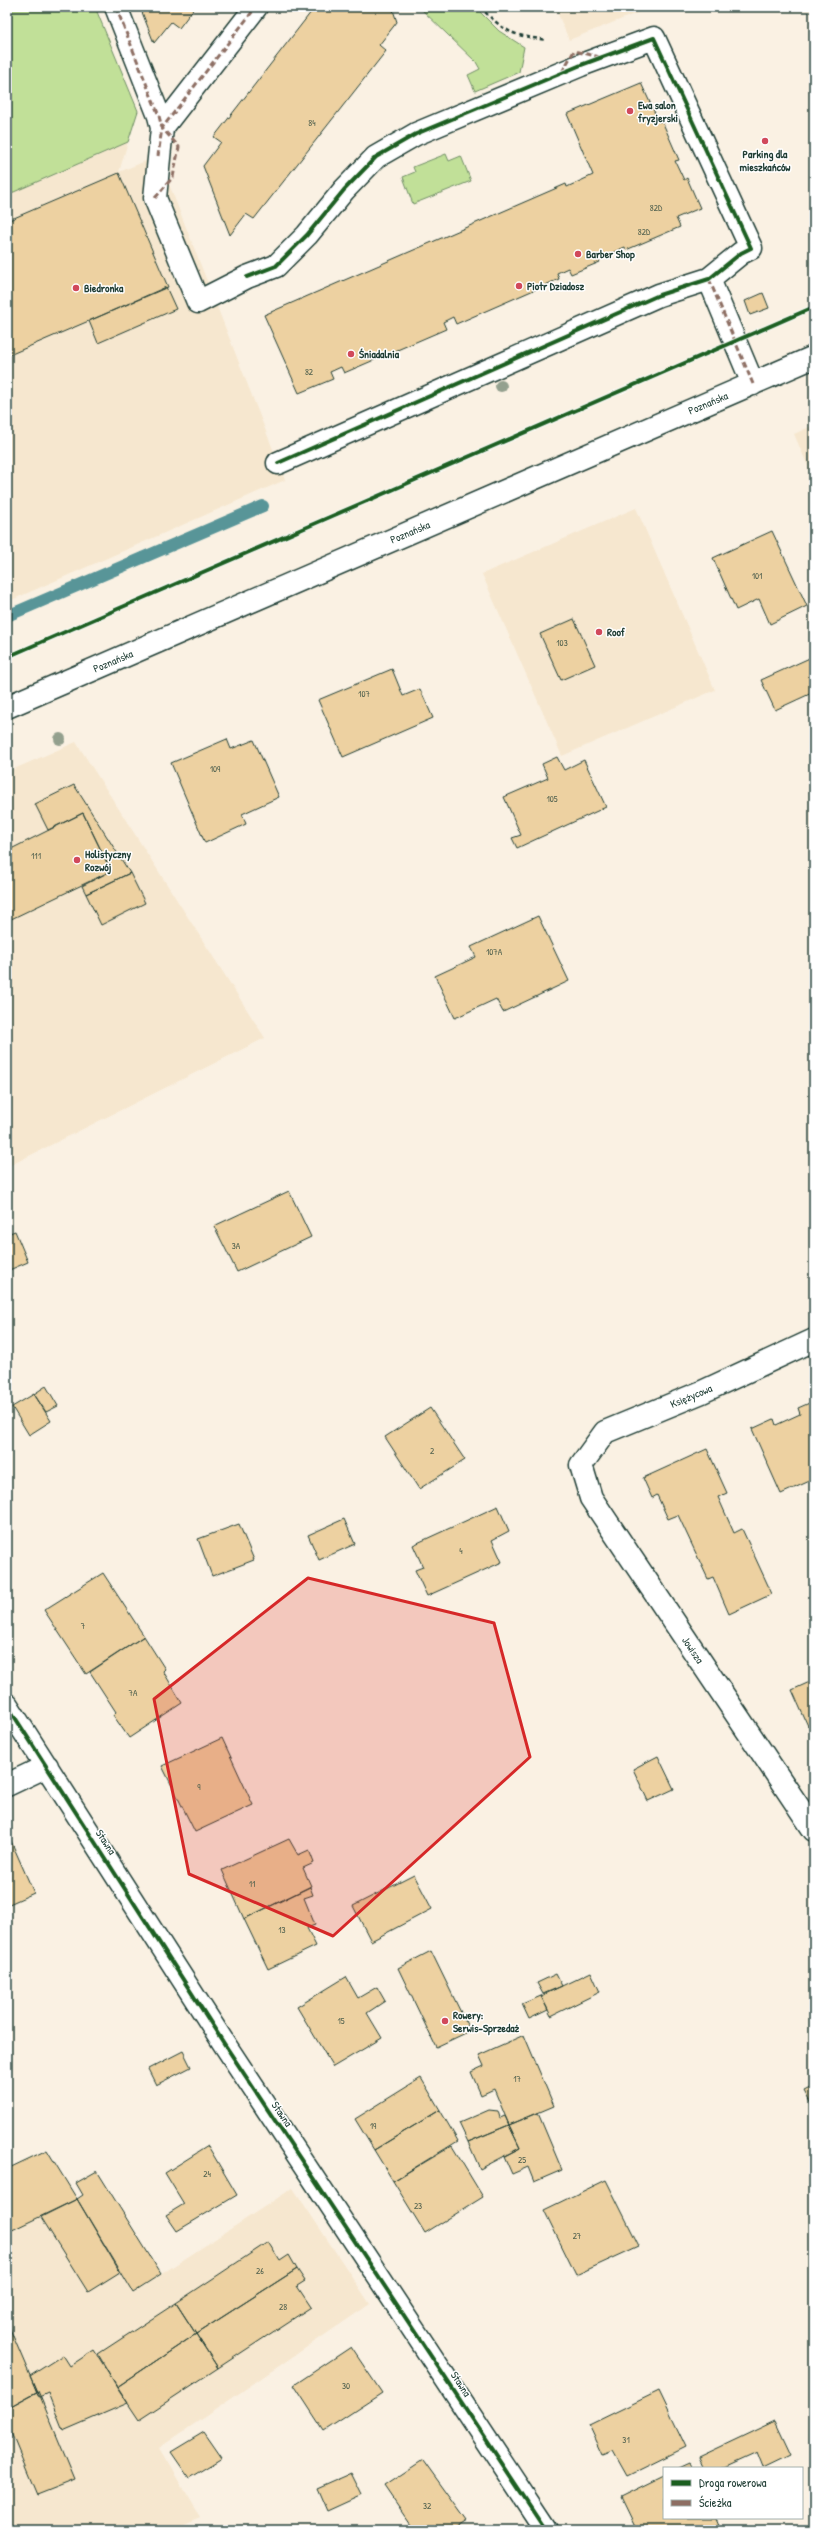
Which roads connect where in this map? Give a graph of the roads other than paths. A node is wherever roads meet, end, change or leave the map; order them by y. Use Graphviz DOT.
graph roads {
  1 [pos="116,7"];
  2 [pos="256,7"];
  3 [pos="162,128"];
  4 [pos="709,279"];
  5 [pos="814,357"];
  6 [pos="753,384"];
  7 [pos="278,463"];
  8 [pos="7,707"];
  9 [pos="814,1340"];
  10 [pos="581,1466"];
  11 [pos="7,1705"];
  12 [pos="47,1766"];
  13 [pos="7,1785"];
  14 [pos="812,1822"];
  15 [pos="546,2530"];
  1 -- 3 [label="street"];
  2 -- 3 [label="street"];
  3 -- 4 [label="street"];
  4 -- 6 [label="street"];
  4 -- 7 [label="street"];
  5 -- 6 [label="street, Poznańska"];
  6 -- 8 [label="street, Poznańska"];
  9 -- 10 [label="street, Księżycowa"];
  10 -- 14 [label="street, Jowisza"];
  11 -- 12 [label="street, Stawna"];
  12 -- 13 [label="street"];
  12 -- 15 [label="street, Stawna"];
}
